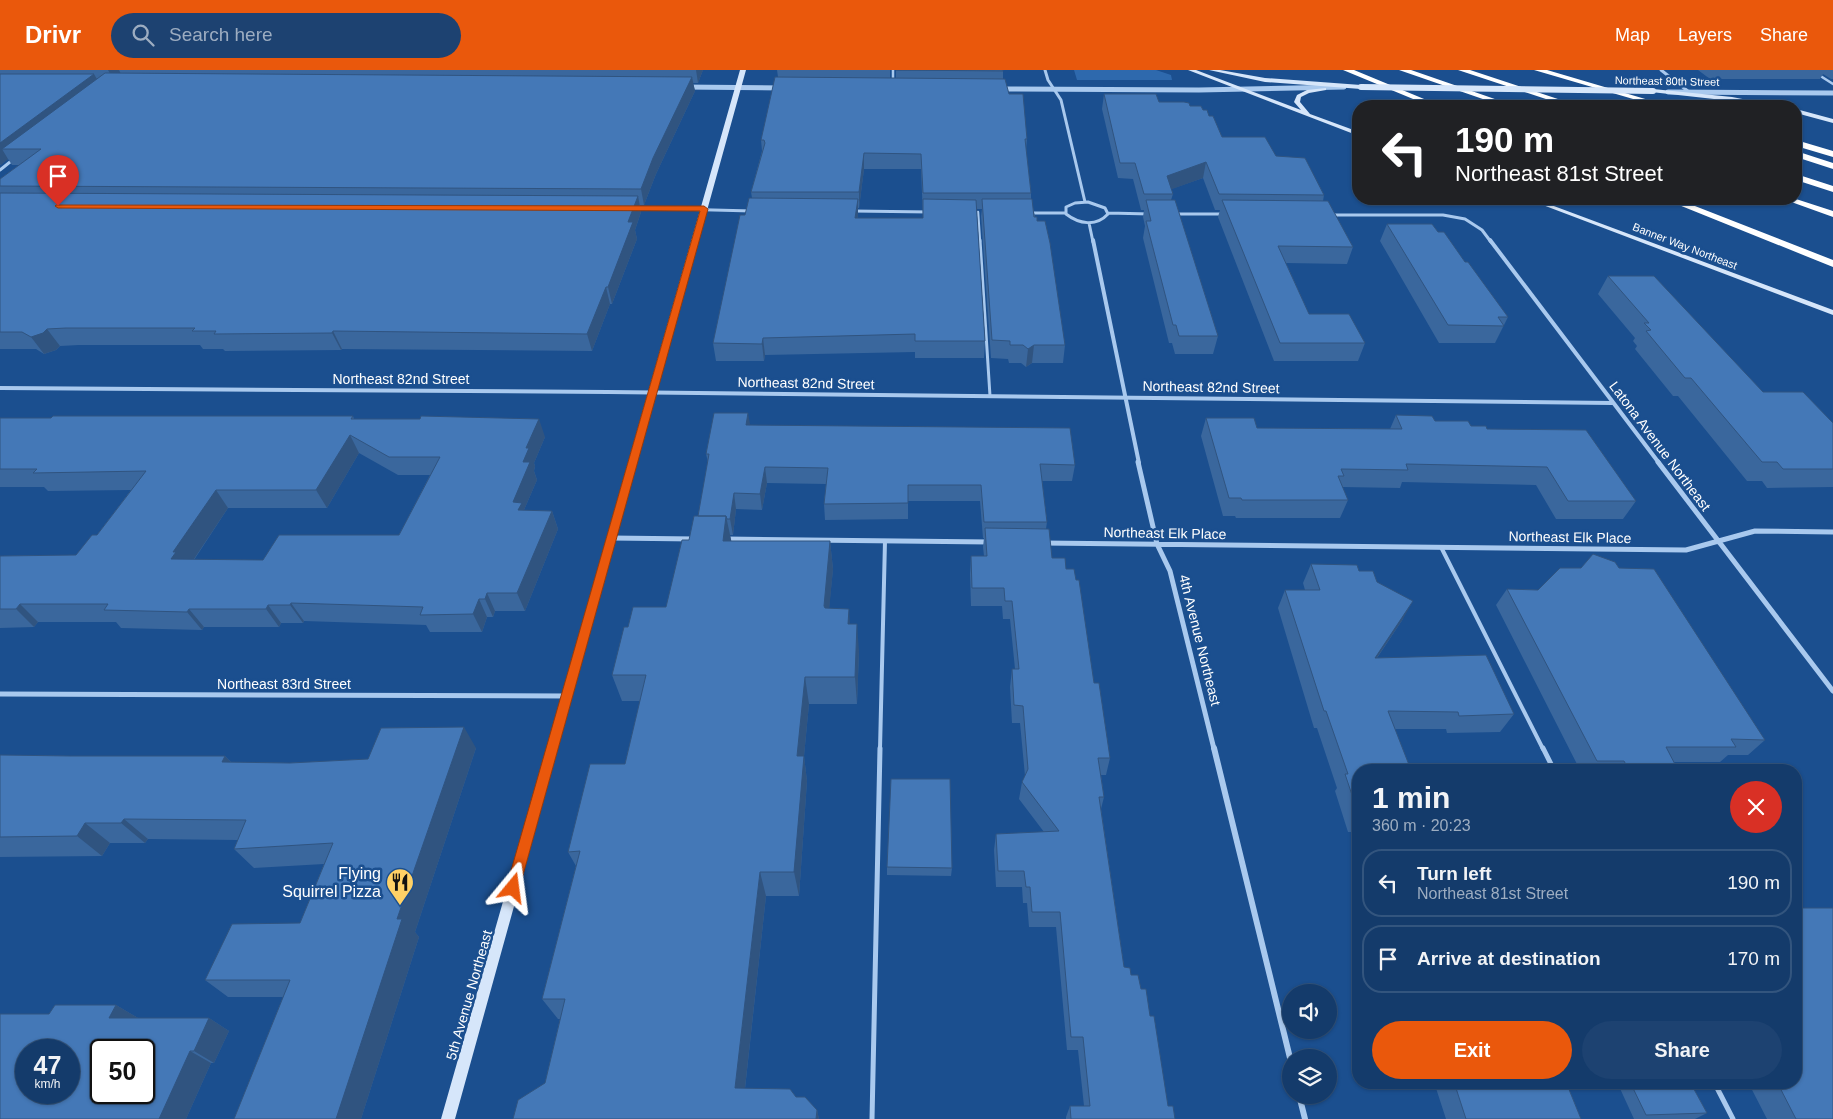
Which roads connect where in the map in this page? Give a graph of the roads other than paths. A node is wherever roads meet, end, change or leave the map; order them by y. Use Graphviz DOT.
graph roads {
  1 [pos="743,70"];
  2 [pos="893,70"];
  3 [pos="1045,70"];
  4 [pos="1191,70"];
  5 [pos="1212,70"];
  6 [pos="1347,70"];
  7 [pos="1402,70"];
  8 [pos="1462,70"];
  9 [pos="1526,70"];
  10 [pos="1538,70"];
  11 [pos="1661,70"];
  12 [pos="1811,70"];
  13 [pos="1833,84"];
  14 [pos="1361,86"];
  15 [pos="671,87"];
  16 [pos="737,88"];
  17 [pos="788,88"];
  18 [pos="893,88"];
  19 [pos="989,89"];
  20 [pos="1054,89"];
  21 [pos="1236,89"];
  22 [pos="1653,91"];
  23 [pos="1689,92"];
  24 [pos="1833,93"];
  25 [pos="1423,100"];
  26 [pos="1493,100"];
  27 [pos="1556,100"];
  28 [pos="1623,100"];
  29 [pos="1644,100"];
  30 [pos="1738,100"];
  31 [pos="1802,113"];
  32 [pos="1319,119"];
  33 [pos="1833,121"];
  34 [pos="1352,131"];
  35 [pos="1802,145"];
  36 [pos="22,153"];
  37 [pos="1833,154"];
  38 [pos="1802,156"];
  39 [pos="1833,166"];
  40 [pos="0,170"];
  41 [pos="1802,179"];
  42 [pos="1833,188"];
  43 [pos="1085,202"];
  44 [pos="1802,204"];
  45 [pos="1546,205"];
  46 [pos="1684,205"];
  47 [pos="634,208"];
  48 [pos="704,209"];
  49 [pos="753,211"];
  50 [pos="851,211"];
  51 [pos="939,212"];
  52 [pos="968,212"];
  53 [pos="978,212"];
  54 [pos="988,212"];
  55 [pos="1026,213"];
  56 [pos="1065,213"];
  57 [pos="1108,213"];
  58 [pos="1157,214"];
  59 [pos="1167,214"];
  60 [pos="1235,214"];
  61 [pos="1833,214"];
  62 [pos="1322,215"];
  63 [pos="1089,223"];
  64 [pos="1833,264"];
  65 [pos="1833,313"];
  66 [pos="0,388"];
  67 [pos="652,392"];
  68 [pos="990,396"];
  69 [pos="1124,398"];
  70 [pos="1612,403"];
  71 [pos="1833,532"];
  72 [pos="611,538"];
  73 [pos="700,539"];
  74 [pos="719,539"];
  75 [pos="1717,540"];
  76 [pos="885,541"];
  77 [pos="1000,542"];
  78 [pos="1039,543"];
  79 [pos="1157,544"];
  80 [pos="1441,546"];
  81 [pos="1833,691"];
  82 [pos="0,694"];
  83 [pos="567,696"];
  84 [pos="1551,764"];
  85 [pos="1288,1049"];
  86 [pos="1717,1089"];
  87 [pos="1301,1104"];
  88 [pos="448,1119"];
  89 [pos="872,1119"];
  90 [pos="1305,1119"];
  91 [pos="1732,1119"];
  1 -- 16 [label="main road, 5th Avenue Northeast"];
  2 -- 18 [label="lane"];
  3 -- 20 [label="street"];
  4 -- 21 [label="main road"];
  5 -- 14 [label="main road"];
  6 -- 25 [label="highway"];
  7 -- 26 [label="highway"];
  8 -- 27 [label="highway"];
  9 -- 28 [label="highway"];
  10 -- 29 [label="highway"];
  11 -- 23 [label="street"];
  12 -- 13 [label="lane"];
  14 -- 21 [label="street, Northeast 80th Street"];
  14 -- 22 [label="main road, Northeast 80th Street, bridge"];
  14 -- 32 [label="main road"];
  15 -- 16 [label="street"];
  16 -- 17 [label="street"];
  16 -- 48 [label="main road, 5th Avenue Northeast"];
  19 -- 20 [label="street, Northeast 80th Street"];
  20 -- 21 [label="street, Northeast 80th Street"];
  20 -- 43 [label="street"];
  21 -- 32 [label="main road"];
  22 -- 23 [label="street, Northeast 80th Street"];
  22 -- 30 [label="main road"];
  23 -- 24 [label="street, Northeast 80th Street"];
  31 -- 33 [label="main road"];
  32 -- 34 [label="main road"];
  35 -- 37 [label="highway"];
  36 -- 40 [label="street"];
  38 -- 39 [label="highway"];
  41 -- 42 [label="highway"];
  43 -- 56 [label="street"];
  43 -- 57 [label="street"];
  44 -- 61 [label="highway"];
  45 -- 65 [label="main road, Banner Way Northeast"];
  46 -- 64 [label="highway"];
  47 -- 48 [label="street"];
  48 -- 49 [label="street"];
  48 -- 67 [label="main road, 5th Avenue Northeast"];
  50 -- 51 [label="street"];
  52 -- 53 [label="street"];
  53 -- 54 [label="street"];
  53 -- 68 [label="lane"];
  55 -- 56 [label="street"];
  56 -- 63 [label="street"];
  57 -- 58 [label="street"];
  57 -- 63 [label="street"];
  59 -- 60 [label="street"];
  62 -- 70 [label="street, Latona Avenue Northeast"];
  63 -- 69 [label="street, 4th Avenue Northeast"];
  66 -- 67 [label="street, Northeast 82nd Street"];
  67 -- 68 [label="street, Northeast 82nd Street"];
  67 -- 72 [label="main road, 5th Avenue Northeast"];
  68 -- 69 [label="street, Northeast 82nd Street"];
  69 -- 70 [label="street, Northeast 82nd Street"];
  69 -- 79 [label="street, 4th Avenue Northeast"];
  70 -- 75 [label="street, Latona Avenue Northeast"];
  71 -- 75 [label="street"];
  72 -- 73 [label="street"];
  72 -- 83 [label="main road, 5th Avenue Northeast"];
  74 -- 76 [label="street"];
  75 -- 80 [label="street, Northeast Elk Place"];
  75 -- 81 [label="street, Latona Avenue Northeast"];
  76 -- 77 [label="street"];
  76 -- 89 [label="lane"];
  78 -- 79 [label="street, Northeast Elk Place"];
  79 -- 80 [label="street, Northeast Elk Place"];
  79 -- 85 [label="street, 4th Avenue Northeast"];
  80 -- 84 [label="lane"];
  82 -- 83 [label="street, Northeast 83rd Street"];
  83 -- 88 [label="main road, 5th Avenue Northeast"];
  86 -- 91 [label="lane"];
  87 -- 90 [label="street"];
}
